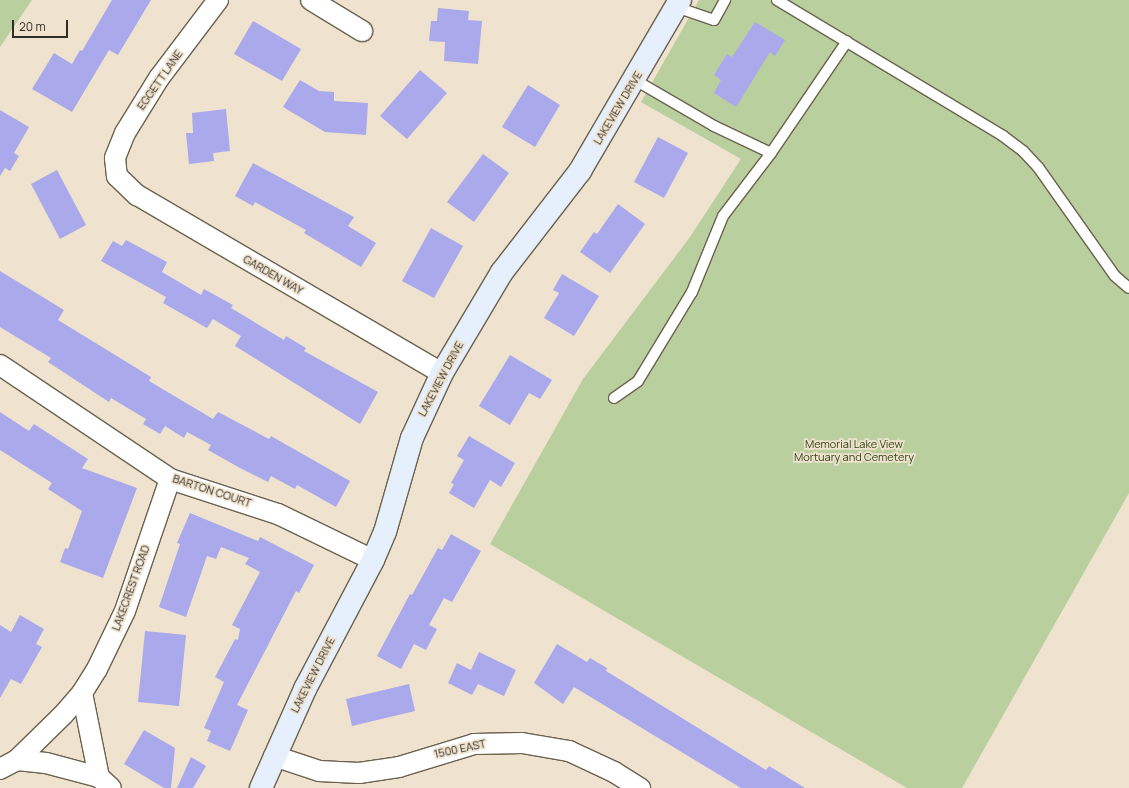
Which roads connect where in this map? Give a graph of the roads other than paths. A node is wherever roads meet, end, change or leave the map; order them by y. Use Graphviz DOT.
graph roads {
  1 [pos="218,0"];
  2 [pos="311,0"];
  3 [pos="725,0"];
  4 [pos="777,0"];
  5 [pos="678,4"];
  6 [pos="362,31"];
  7 [pos="847,41"];
  8 [pos="635,80"];
  9 [pos="771,153"];
  10 [pos="115,167"];
  11 [pos="1129,288"];
  12 [pos="0,365"];
  13 [pos="442,373"];
  14 [pos="614,398"];
  15 [pos="170,479"];
  16 [pos="373,560"];
  17 [pos="82,693"];
  18 [pos="274,756"];
  19 [pos="17,760"];
  20 [pos="0,769"];
  21 [pos="105,783"];
  22 [pos="261,788"];
  23 [pos="640,788"];
  1 -- 10 [label="street, EGGETT LANE"];
  2 -- 6 [label="street"];
  3 -- 5 [label="lane"];
  4 -- 7 [label="lane"];
  5 -- 8 [label="street, LAKEVIEW DRIVE"];
  7 -- 9 [label="lane"];
  7 -- 11 [label="lane"];
  8 -- 9 [label="lane"];
  8 -- 13 [label="street, LAKEVIEW DRIVE"];
  9 -- 14 [label="lane"];
  10 -- 13 [label="street, GARDEN WAY"];
  12 -- 15 [label="street, BARTON COURT"];
  13 -- 16 [label="street, LAKEVIEW DRIVE"];
  15 -- 16 [label="street, BARTON COURT"];
  15 -- 17 [label="street, LAKECREST ROAD"];
  16 -- 18 [label="street, LAKEVIEW DRIVE"];
  17 -- 19 [label="street, LAKECREST ROAD"];
  17 -- 21 [label="street"];
  18 -- 22 [label="street, LAKEVIEW DRIVE"];
  18 -- 23 [label="street, 1500 EAST"];
  19 -- 20 [label="street, LAKECREST ROAD"];
  19 -- 21 [label="street"];
}
